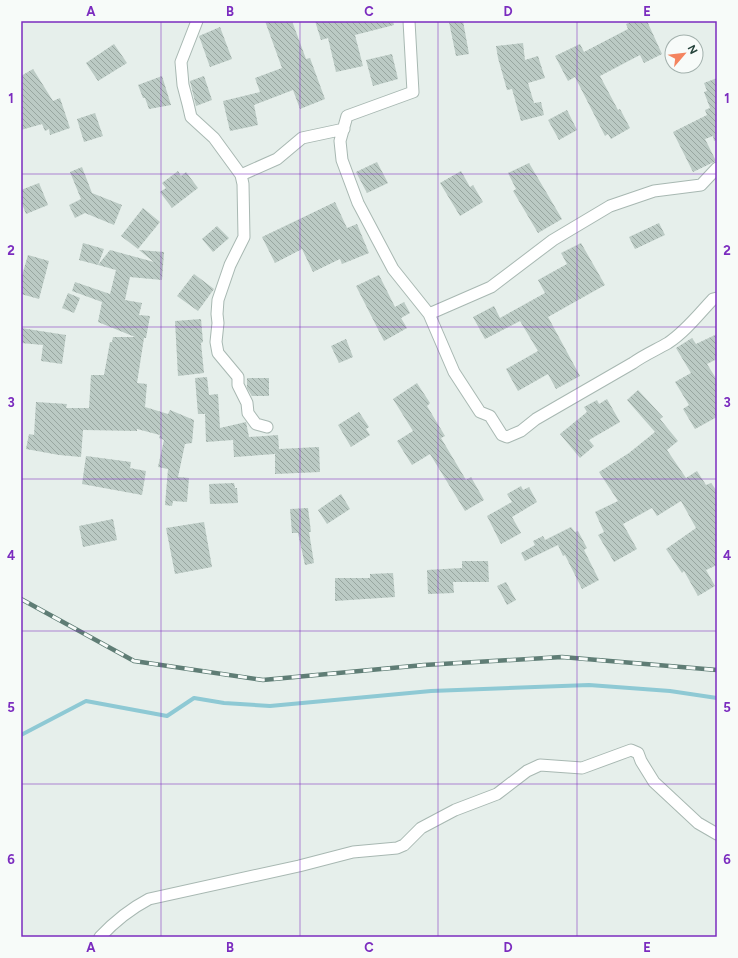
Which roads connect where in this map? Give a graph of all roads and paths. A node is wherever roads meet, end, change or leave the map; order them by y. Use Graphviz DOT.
graph roads {
  1 [pos="197,21"];
  2 [pos="409,21"];
  3 [pos="344,129"];
  4 [pos="717,168"];
  5 [pos="241,175"];
  6 [pos="717,298"];
  7 [pos="429,314"];
  8 [pos="267,427"];
  9 [pos="717,834"];
  10 [pos="100,937"];
  1 -- 5 [label="street"];
  2 -- 3 [label="street"];
  3 -- 5 [label="street"];
  3 -- 7 [label="street"];
  4 -- 7 [label="street"];
  5 -- 8 [label="street"];
  6 -- 7 [label="street"];
  9 -- 10 [label="street"];
}
